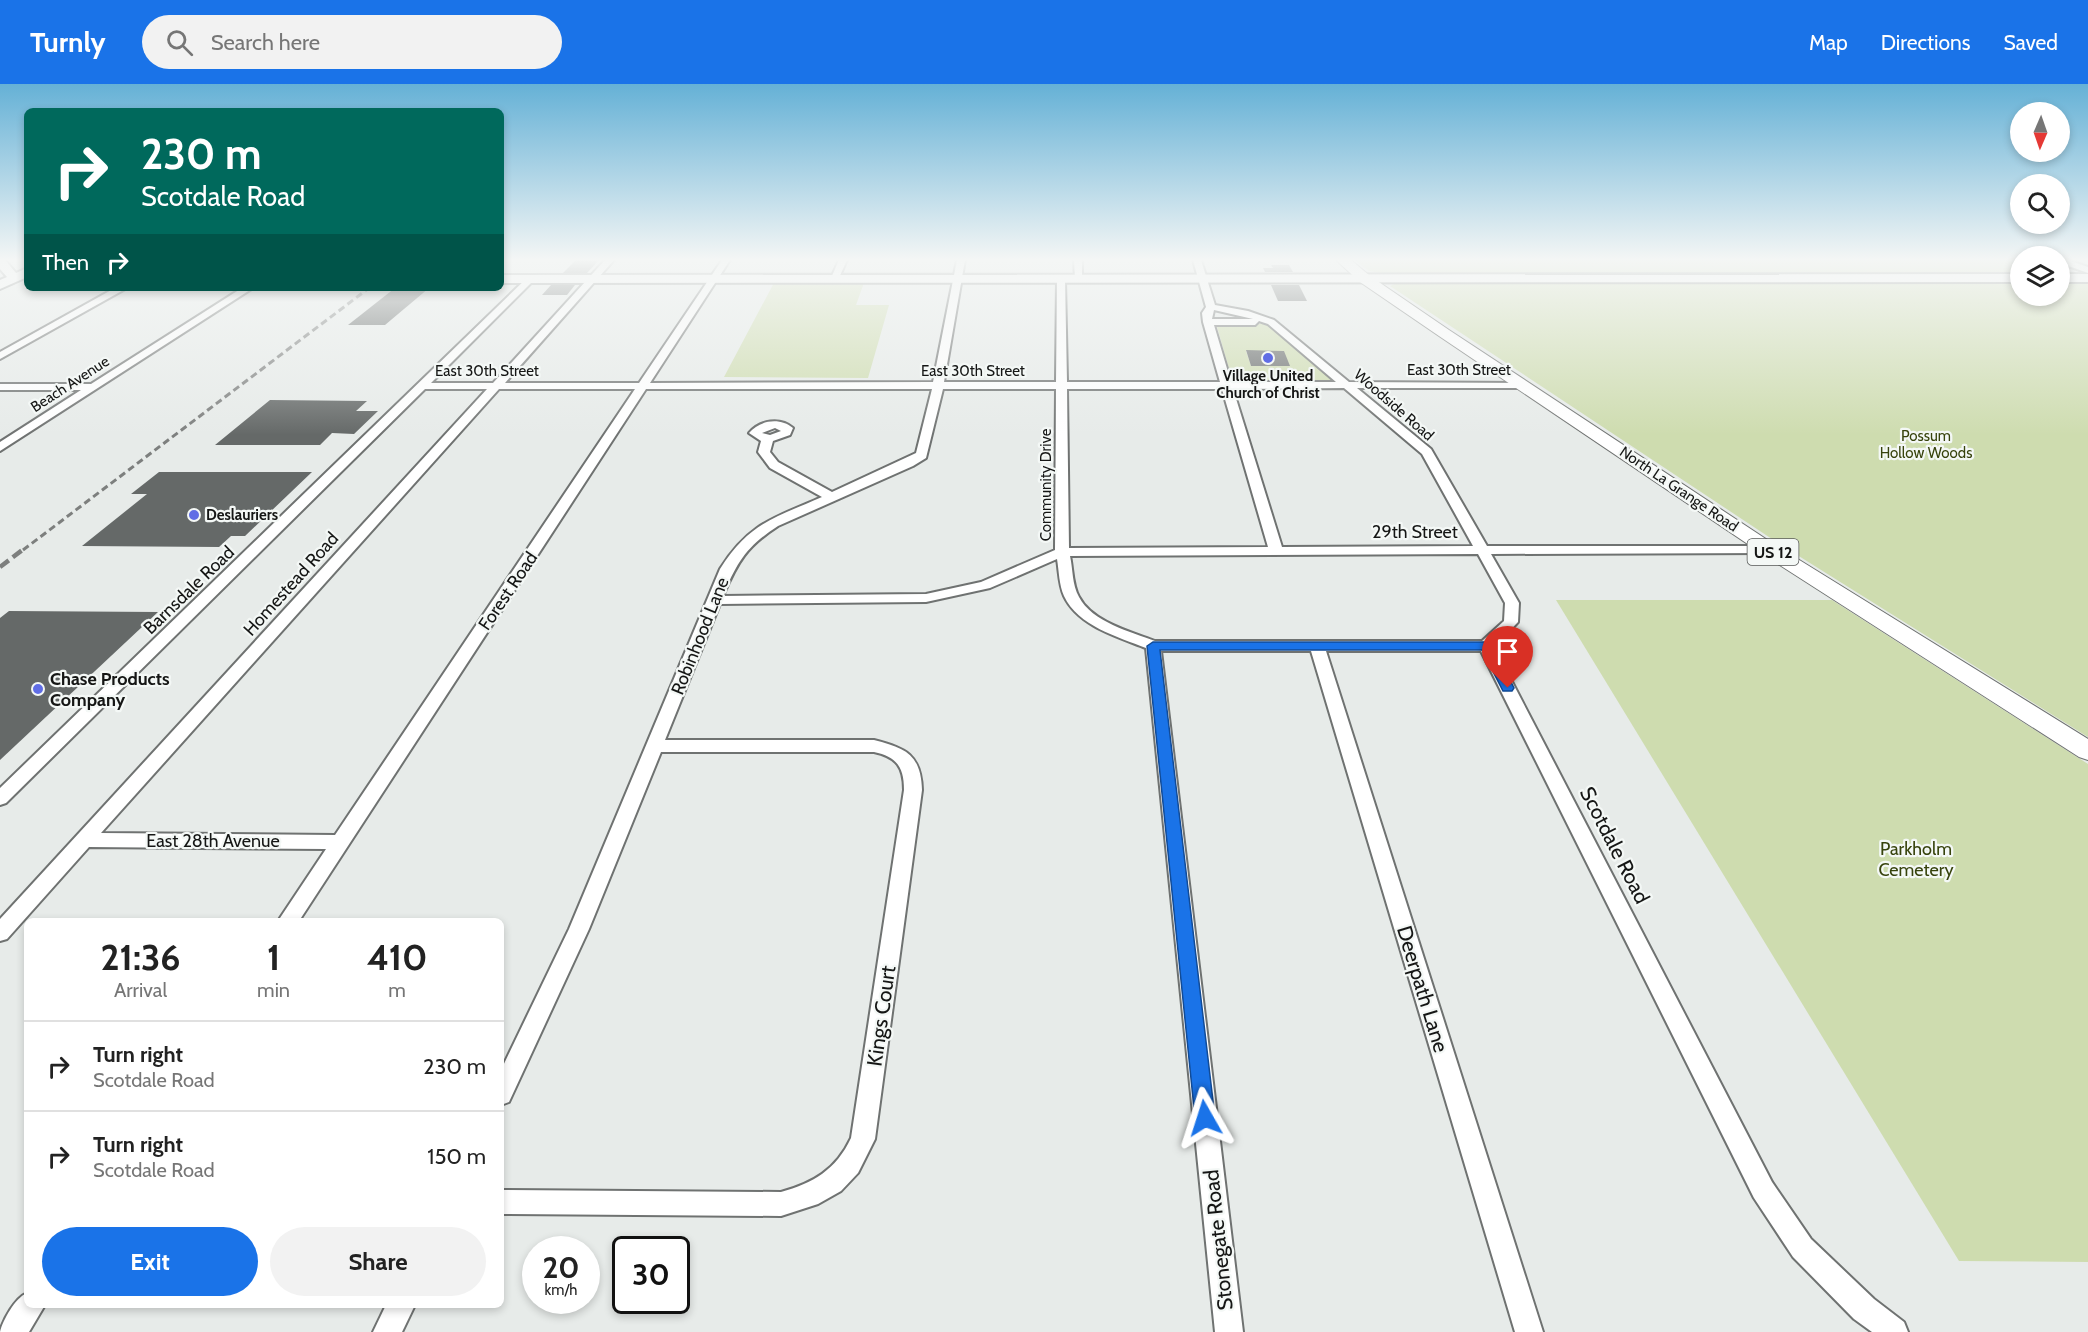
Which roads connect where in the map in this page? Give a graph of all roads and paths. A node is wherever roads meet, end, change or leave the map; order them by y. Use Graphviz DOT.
graph roads {
  1 [pos="68,318"];
  2 [pos="201,318"];
  3 [pos="492,318"];
  4 [pos="558,318"];
  5 [pos="688,318"];
  6 [pos="950,318"];
  7 [pos="1061,318"];
  8 [pos="1208,318"];
  9 [pos="1260,318"];
  10 [pos="1423,318"];
  11 [pos="1208,322"];
  12 [pos="1271,322"];
  13 [pos="0,356"];
  14 [pos="1522,385"];
  15 [pos="424,386"];
  16 [pos="497,386"];
  17 [pos="644,386"];
  18 [pos="937,386"];
  19 [pos="1062,386"];
  20 [pos="1227,386"];
  21 [pos="1350,386"];
  22 [pos="0,387"];
  23 [pos="94,387"];
  24 [pos="768,438"];
  25 [pos="0,447"];
  26 [pos="830,496"];
  27 [pos="1768,549"];
  28 [pos="1482,550"];
  29 [pos="1276,551"];
  30 [pos="1062,552"];
  31 [pos="715,600"];
  32 [pos="1153,646"];
  33 [pos="1317,646"];
  34 [pos="1486,646"];
  35 [pos="655,746"];
  36 [pos="2088,751"];
  37 [pos="0,799"];
  38 [pos="84,840"];
  39 [pos="341,842"];
  40 [pos="290,918"];
  41 [pos="0,933"];
  42 [pos="504,1089"];
  43 [pos="504,1202"];
  44 [pos="29,1308"];
  45 [pos="399,1308"];
  46 [pos="13,1332"];
  47 [pos="387,1332"];
  48 [pos="1228,1332"];
  49 [pos="1529,1332"];
  50 [pos="1893,1332"];
  1 -- 13 [label="street"];
  2 -- 23 [label="street, Beach Avenue"];
  3 -- 15 [label="street, Barnsdale Road"];
  4 -- 16 [label="street, Homestead Road"];
  5 -- 17 [label="street, Forest Road"];
  6 -- 18 [label="street, Robinhood Lane"];
  7 -- 19 [label="street, Community Drive"];
  8 -- 11 [label="street"];
  9 -- 12 [label="street, Woodside Road"];
  10 -- 14 [label="main road, North La Grange Road / US 12"];
  11 -- 12 [label="street"];
  11 -- 20 [label="street"];
  12 -- 21 [label="street, Woodside Road"];
  14 -- 21 [label="street, East 30th Street"];
  14 -- 27 [label="main road, North La Grange Road / US 12"];
  15 -- 16 [label="street, East 30th Street"];
  15 -- 37 [label="street, Barnsdale Road"];
  16 -- 17 [label="street, East 30th Street"];
  16 -- 38 [label="street, Homestead Road"];
  17 -- 18 [label="street, East 30th Street"];
  17 -- 39 [label="street, Forest Road"];
  18 -- 19 [label="street, East 30th Street"];
  18 -- 26 [label="street, Robinhood Lane"];
  19 -- 20 [label="street, East 30th Street"];
  19 -- 30 [label="street, Community Drive"];
  20 -- 21 [label="street, East 30th Street"];
  20 -- 29 [label="street"];
  21 -- 28 [label="street, Woodside Road"];
  22 -- 23 [label="street"];
  23 -- 25 [label="street, Beach Avenue"];
  24 -- 26 [label="street"];
  26 -- 31 [label="street, Robinhood Lane"];
  27 -- 28 [label="street, 29th Street"];
  27 -- 36 [label="main road, North La Grange Road / US 12"];
  28 -- 29 [label="street, 29th Street"];
  28 -- 34 [label="street, Woodside Road"];
  29 -- 30 [label="street, 29th Street"];
  30 -- 31 [label="street, Community Drive"];
  30 -- 32 [label="street"];
  31 -- 35 [label="street, Robinhood Lane"];
  32 -- 33 [label="street"];
  32 -- 48 [label="street, Stonegate Road"];
  33 -- 34 [label="street"];
  33 -- 49 [label="street, Deerpath Lane"];
  34 -- 50 [label="street, Scotdale Road"];
  35 -- 42 [label="street, Robinhood Lane"];
  35 -- 43 [label="street, Kings Court"];
  38 -- 39 [label="street, East 28th Avenue"];
  38 -- 41 [label="street, Homestead Road"];
  39 -- 40 [label="street, Forest Road"];
  44 -- 46 [label="street"];
  45 -- 47 [label="street"];
}
